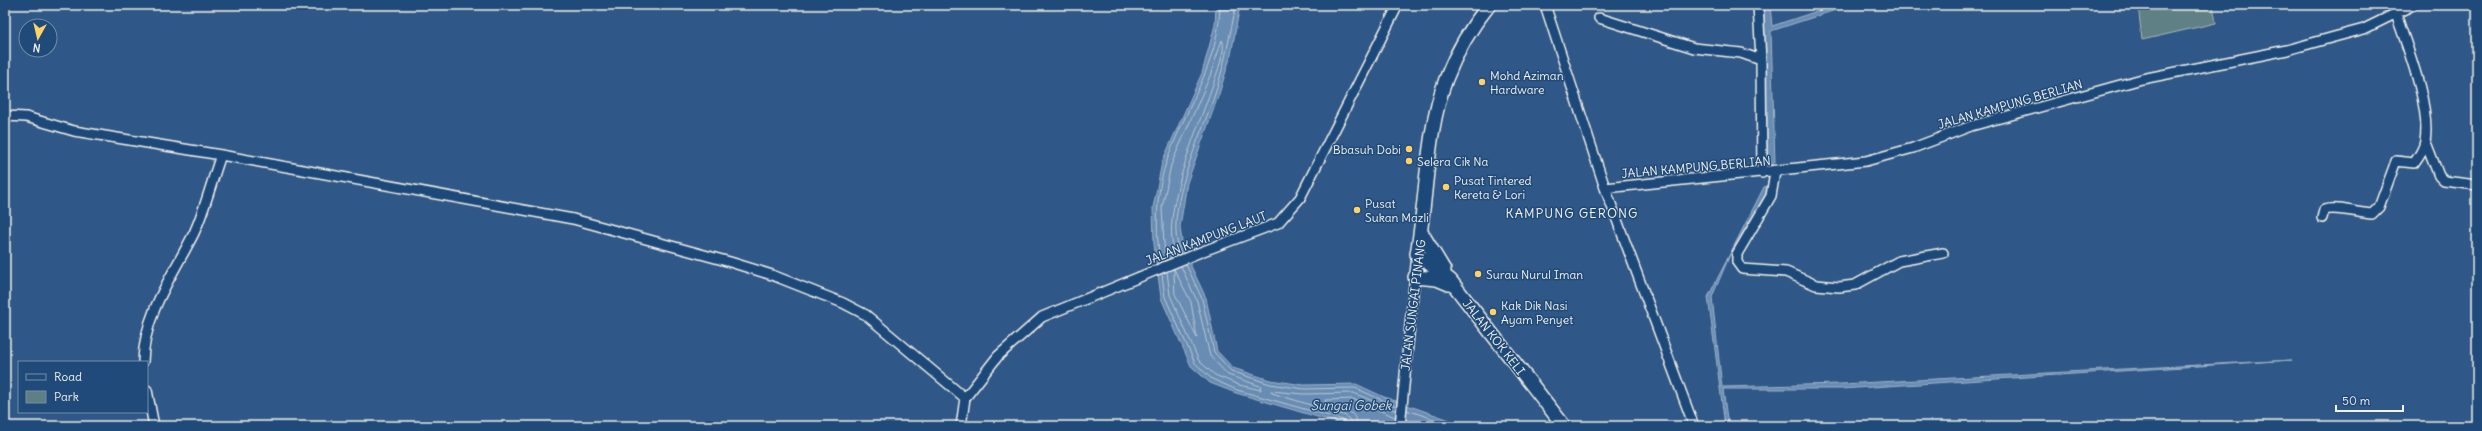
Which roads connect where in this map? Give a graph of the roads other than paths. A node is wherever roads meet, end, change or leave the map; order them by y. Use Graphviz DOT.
graph roads {
  1 [pos="1398,5"];
  2 [pos="1489,5"];
  3 [pos="1545,5"];
  4 [pos="1758,5"];
  5 [pos="2413,5"];
  6 [pos="2396,14"];
  7 [pos="1599,18"];
  8 [pos="1762,60"];
  9 [pos="5,116"];
  10 [pos="2425,140"];
  11 [pos="221,155"];
  12 [pos="1775,172"];
  13 [pos="1762,173"];
  14 [pos="2477,185"];
  15 [pos="1605,188"];
  16 [pos="2322,218"];
  17 [pos="1421,232"];
  18 [pos="1943,253"];
  19 [pos="1418,254"];
  20 [pos="1415,278"];
  21 [pos="1453,284"];
  22 [pos="143,361"];
  23 [pos="148,395"];
  24 [pos="964,398"];
  25 [pos="154,426"];
  26 [pos="961,426"];
  27 [pos="1400,426"];
  28 [pos="1564,426"];
  29 [pos="1694,426"];
  1 -- 24 [label="street, JALAN KAMPUNG LAUT"];
  2 -- 17 [label="street, JALAN SUNGAI PINANG"];
  3 -- 15 [label="street"];
  4 -- 8 [label="street"];
  5 -- 6 [label="street, JALAN KAMPUNG BERLIAN"];
  6 -- 10 [label="street"];
  6 -- 12 [label="street, JALAN KAMPUNG BERLIAN"];
  7 -- 8 [label="street"];
  8 -- 13 [label="street"];
  9 -- 11 [label="street"];
  10 -- 14 [label="street"];
  10 -- 16 [label="street"];
  11 -- 22 [label="street"];
  11 -- 24 [label="street"];
  12 -- 13 [label="street, JALAN KAMPUNG BERLIAN"];
  12 -- 18 [label="street"];
  13 -- 15 [label="street, JALAN KAMPUNG BERLIAN"];
  15 -- 29 [label="street"];
  17 -- 19 [label="street, JALAN SUNGAI PINANG"];
  17 -- 21 [label="street"];
  19 -- 20 [label="street, JALAN SUNGAI PINANG"];
  19 -- 21 [label="street, JALAN KOK KELI"];
  20 -- 21 [label="street"];
  20 -- 27 [label="street, JALAN SUNGAI PINANG"];
  21 -- 28 [label="street, JALAN KOK KELI"];
  23 -- 25 [label="street"];
  24 -- 26 [label="street"];
}
